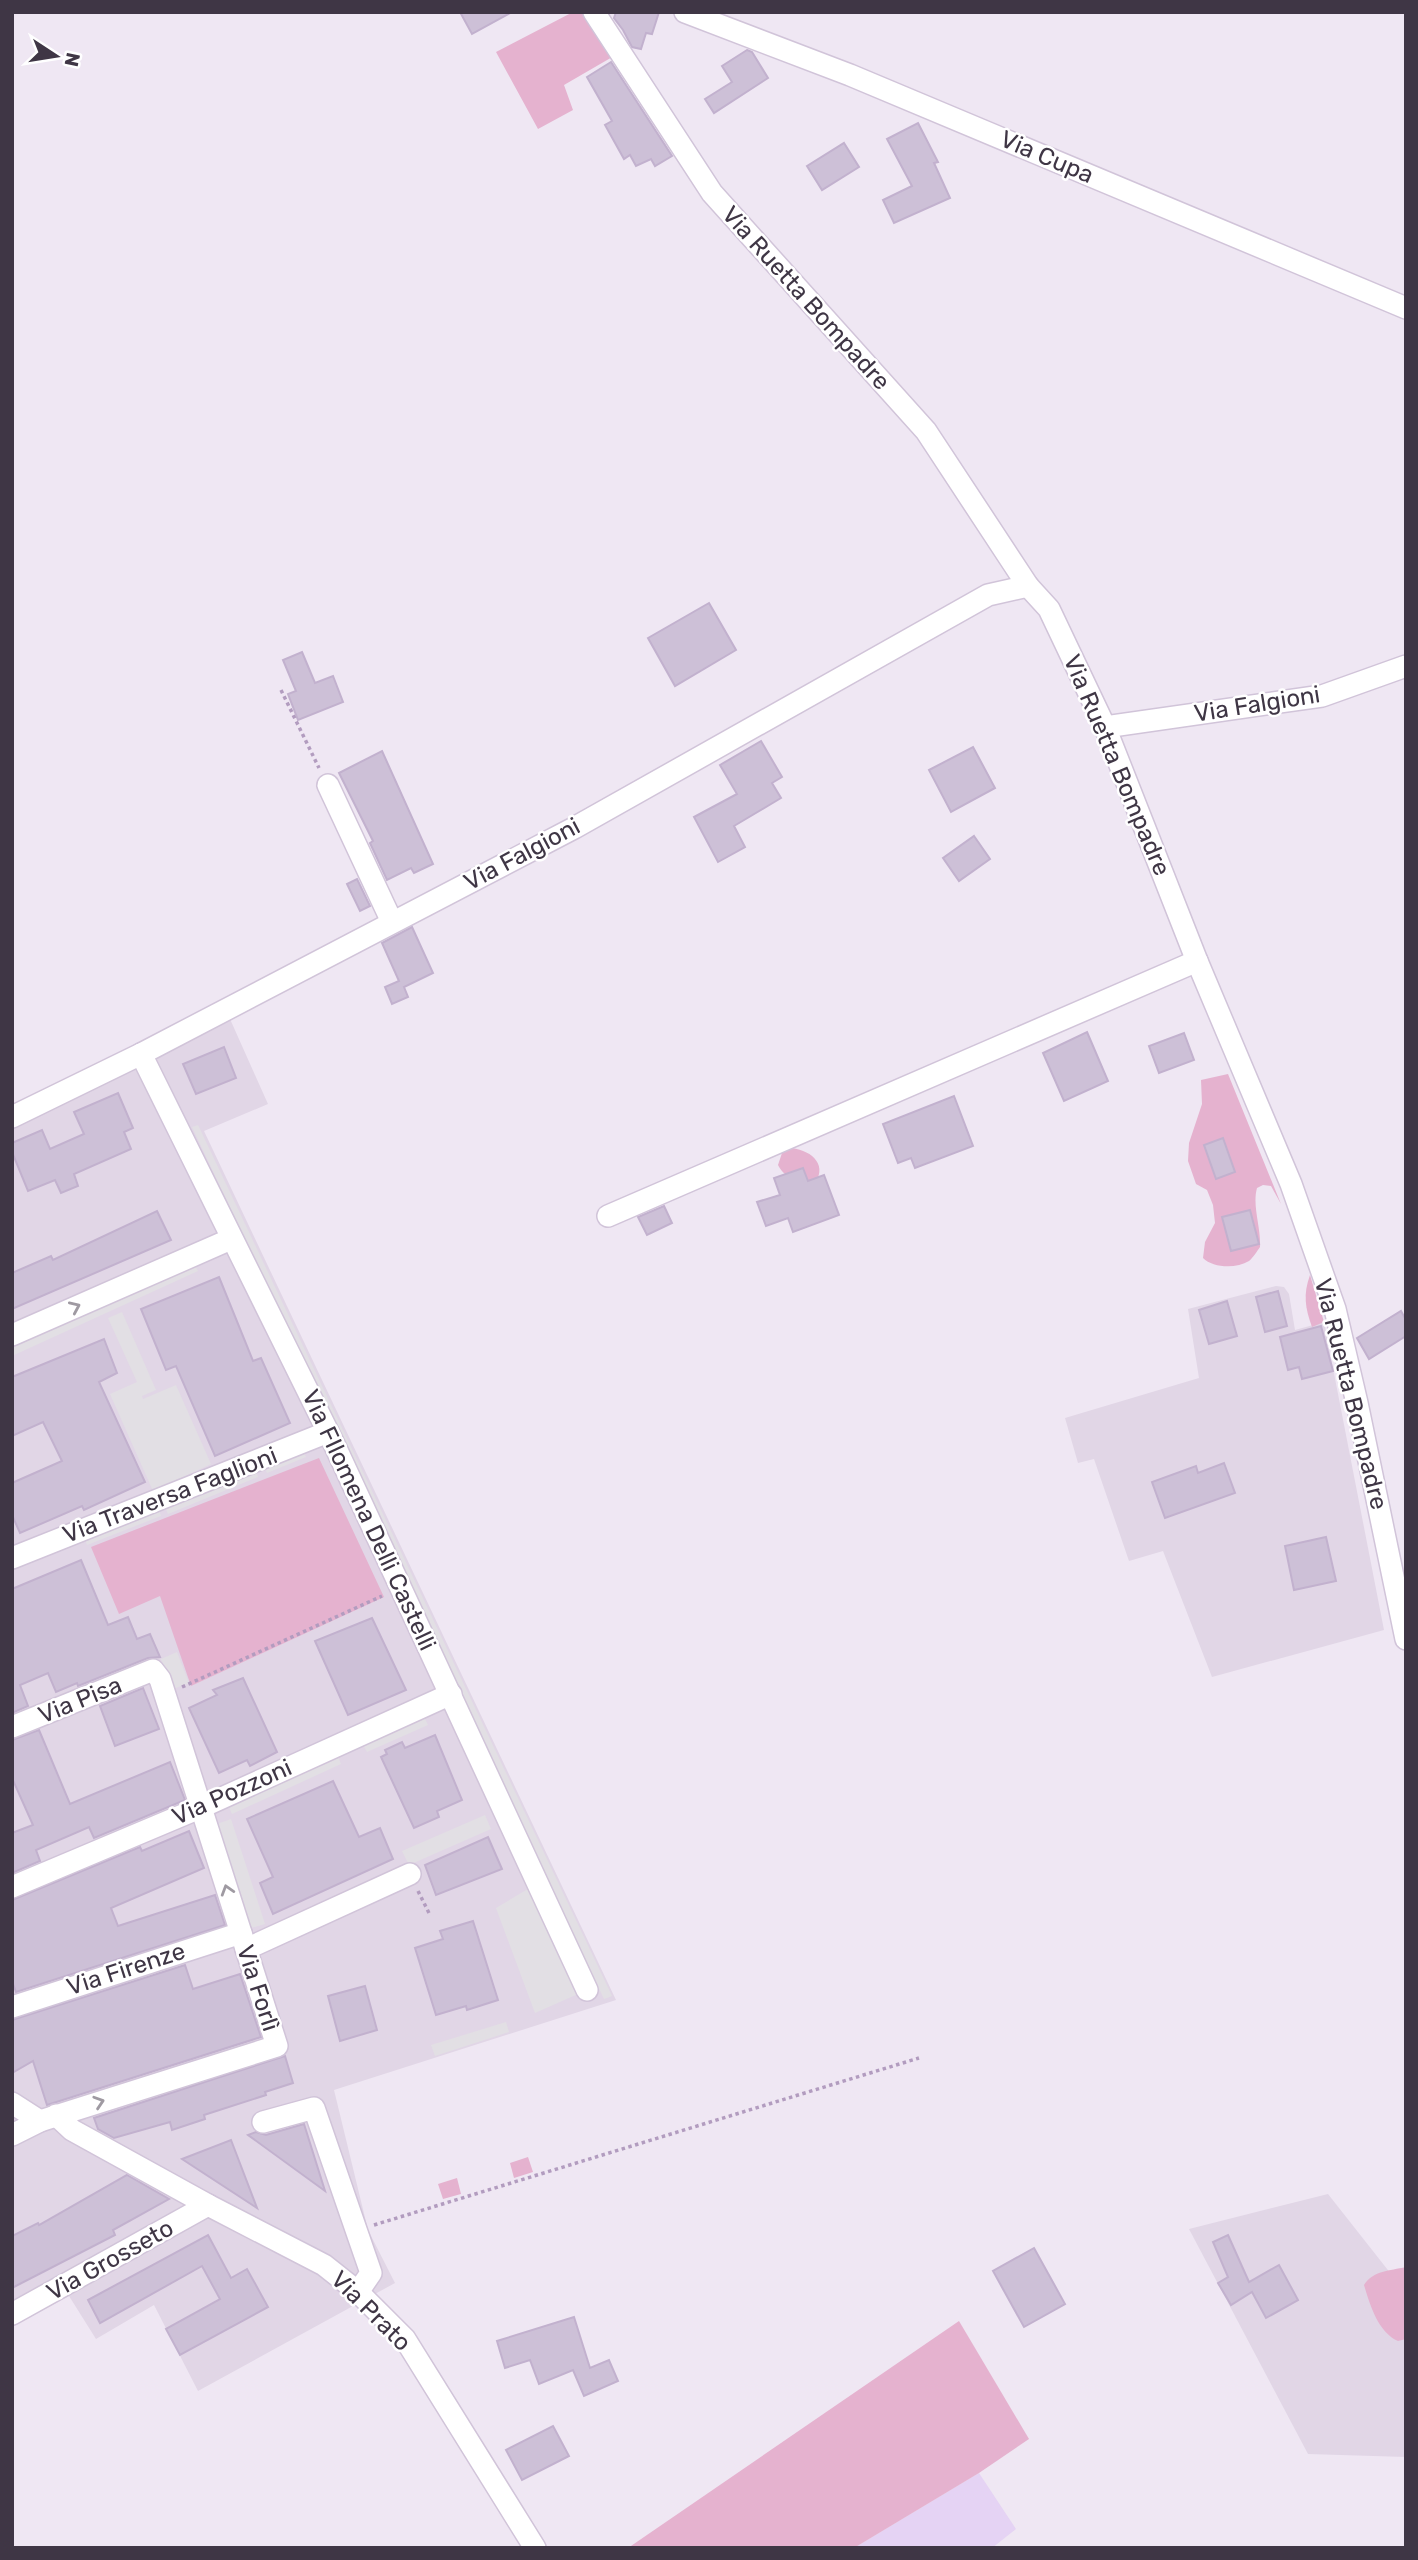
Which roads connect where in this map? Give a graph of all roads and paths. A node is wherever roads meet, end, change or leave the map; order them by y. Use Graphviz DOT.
graph roads {
  1 [pos="594,12"];
  2 [pos="685,12"];
  3 [pos="1406,308"];
  4 [pos="1028,586"];
  5 [pos="1406,666"];
  6 [pos="281,690"];
  7 [pos="1105,727"];
  8 [pos="328,785"];
  9 [pos="392,922"];
  10 [pos="1197,961"];
  11 [pos="141,1054"];
  12 [pos="12,1117"];
  13 [pos="608,1216"];
  14 [pos="231,1239"];
  15 [pos="12,1335"];
  16 [pos="328,1432"];
  17 [pos="12,1558"];
  18 [pos="402,1587"];
  19 [pos="1406,1639"];
  20 [pos="148,1672"];
  21 [pos="451,1694"];
  22 [pos="164,1695"];
  23 [pos="12,1727"];
  24 [pos="202,1807"];
  25 [pos="410,1874"];
  26 [pos="12,1887"];
  27 [pos="430,1915"];
  28 [pos="243,1941"];
  29 [pos="587,1990"];
  30 [pos="12,2007"];
  31 [pos="919,2059"];
  32 [pos="12,2103"];
  33 [pos="48,2118"];
  34 [pos="264,2122"];
  35 [pos="12,2135"];
  36 [pos="208,2206"];
  37 [pos="356,2231"];
  38 [pos="358,2292"];
  39 [pos="12,2314"];
  40 [pos="535,2548"];
  1 -- 4 [label="street, Via Ruetta Bompadre"];
  2 -- 3 [label="street, Via Cupa"];
  4 -- 7 [label="street, Via Ruetta Bompadre"];
  4 -- 9 [label="street, Via Falgioni"];
  5 -- 7 [label="street, Via Falgioni"];
  6 -- 8 [label="path"];
  7 -- 10 [label="street, Via Ruetta Bompadre"];
  8 -- 9 [label="street"];
  9 -- 11 [label="street, Via Falgioni"];
  10 -- 13 [label="street"];
  10 -- 19 [label="street, Via Ruetta Bompadre"];
  11 -- 12 [label="street, Via Falgioni"];
  11 -- 14 [label="street, Via FIlomena Delli Castelli"];
  15 -- 14 [label="street, one-way"];
  14 -- 16 [label="street, Via FIlomena Delli Castelli"];
  16 -- 17 [label="street, Via Traversa Faglioni"];
  16 -- 18 [label="street, Via FIlomena Delli Castelli"];
  18 -- 21 [label="street, Via FIlomena Delli Castelli"];
  18 -- 22 [label="path"];
  20 -- 22 [label="street, Via Forlì"];
  20 -- 23 [label="street, Via Pisa"];
  21 -- 24 [label="street, Via Pozzoni"];
  21 -- 29 [label="street, Via FIlomena Delli Castelli"];
  22 -- 24 [label="street, Via Forlì"];
  24 -- 26 [label="street, Via Pozzoni"];
  28 -- 24 [label="street, Via Forlì, one-way"];
  25 -- 27 [label="path"];
  25 -- 28 [label="street, Via Firenze"];
  28 -- 30 [label="street, Via Firenze"];
  33 -- 28 [label="street, Via Forlì, one-way"];
  31 -- 37 [label="path"];
  32 -- 33 [label="street, Via Prato"];
  33 -- 35 [label="street, Via Forlì"];
  33 -- 36 [label="street, Via Prato"];
  34 -- 37 [label="street"];
  36 -- 38 [label="street, Via Prato"];
  36 -- 39 [label="street, Via Grosseto"];
  37 -- 38 [label="street"];
  38 -- 40 [label="street, Via Prato"];
}
